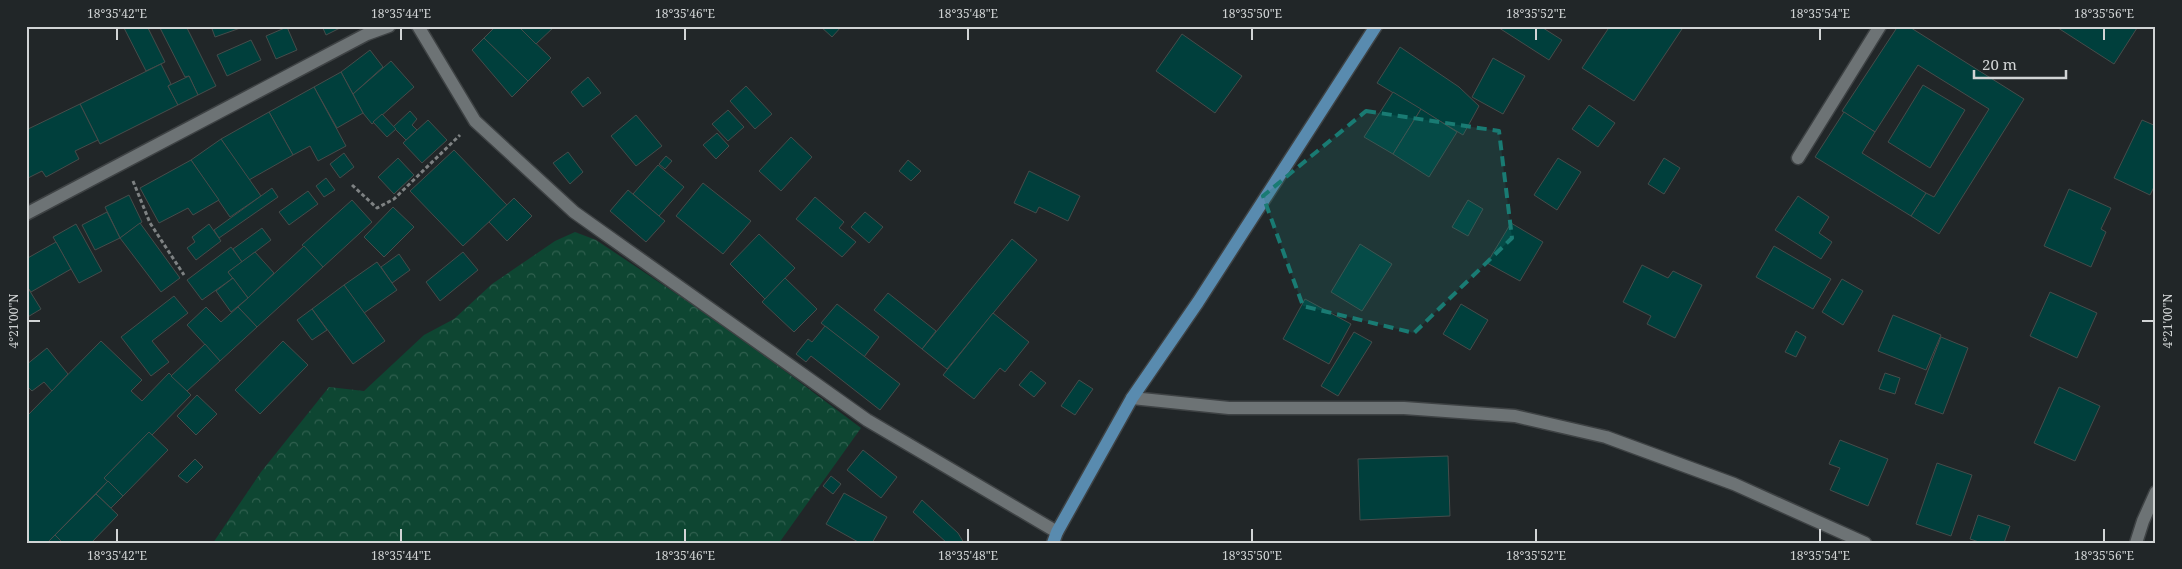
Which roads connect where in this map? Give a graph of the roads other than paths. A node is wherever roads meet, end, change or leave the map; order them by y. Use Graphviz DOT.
graph roads {
  1 [pos="389,26"];
  2 [pos="418,26"];
  3 [pos="1376,26"];
  4 [pos="1880,26"];
  5 [pos="1798,158"];
  6 [pos="26,214"];
  7 [pos="1132,398"];
  8 [pos="2156,492"];
  9 [pos="1055,538"];
  10 [pos="1865,543"];
  11 [pos="2136,543"];
  1 -- 6 [label="street"];
  2 -- 9 [label="street"];
  3 -- 7 [label="main road"];
  4 -- 5 [label="street"];
  7 -- 9 [label="main road"];
  7 -- 10 [label="street"];
  8 -- 11 [label="street"];
}
